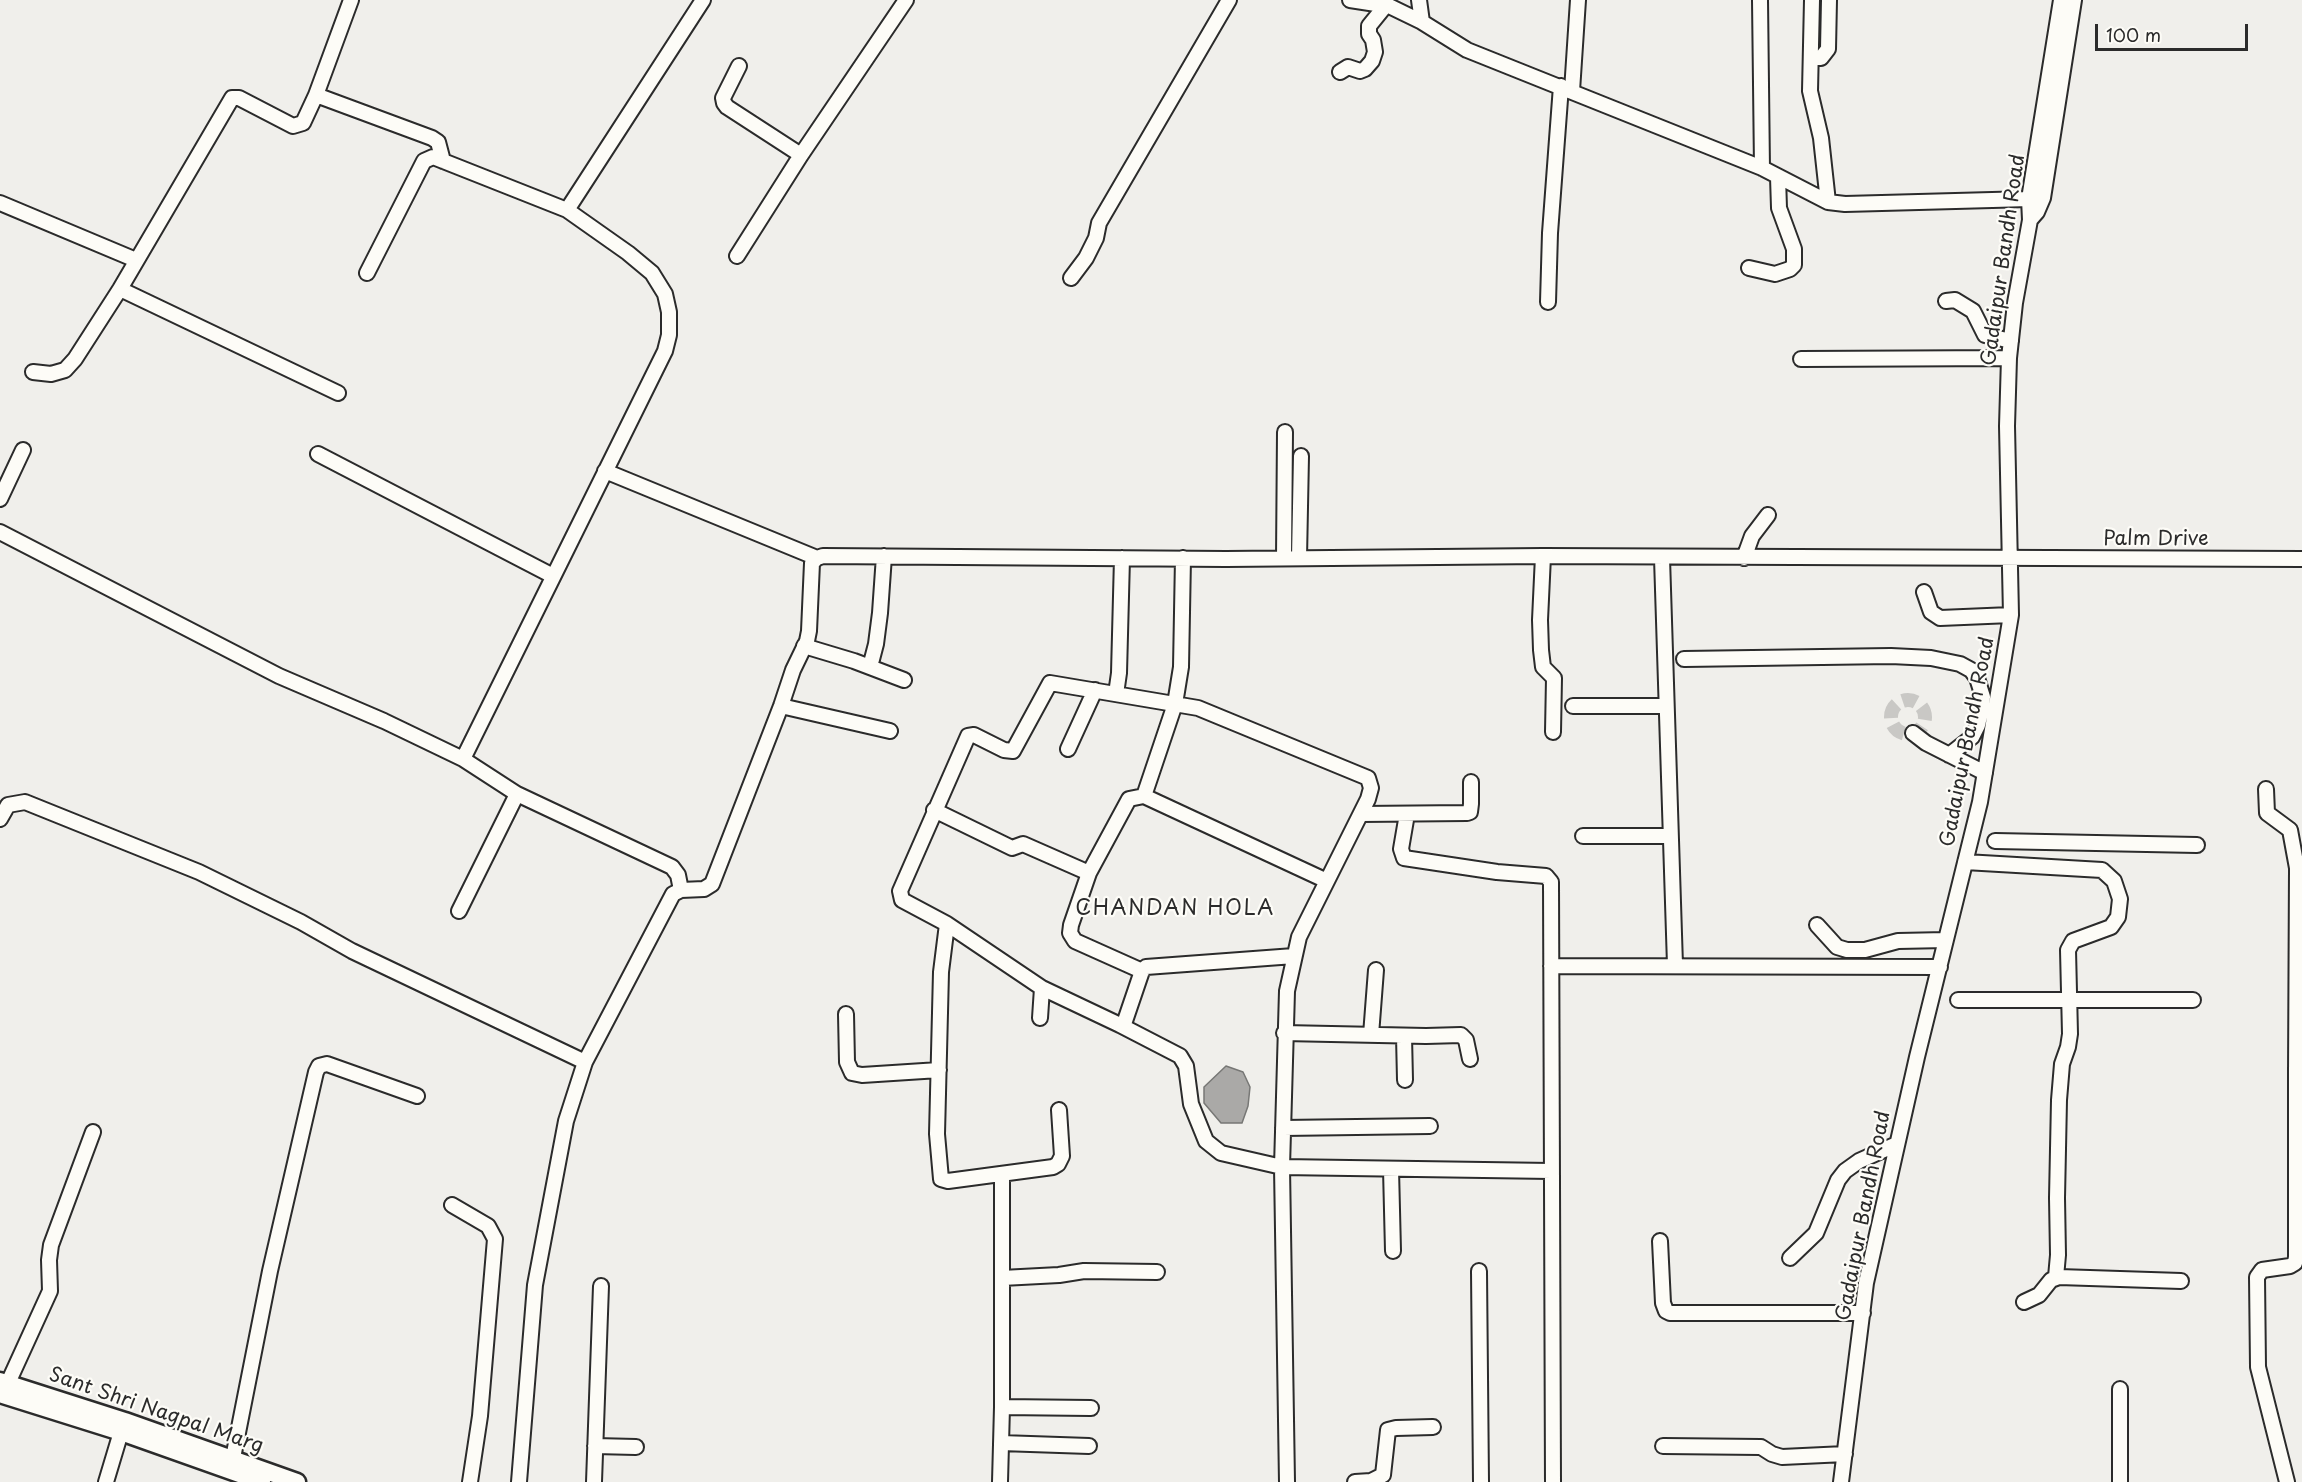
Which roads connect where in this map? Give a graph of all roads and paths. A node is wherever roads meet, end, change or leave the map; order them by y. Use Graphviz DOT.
graph roads {
  1 [pos="703,0"];
  2 [pos="906,0"];
  3 [pos="1229,0"];
  4 [pos="1350,0"];
  5 [pos="1419,0"];
  6 [pos="1578,0"];
  7 [pos="1760,0"];
  8 [pos="1812,0"];
  9 [pos="1829,0"];
  10 [pos="2061,0"];
  11 [pos="2074,0"];
  12 [pos="346,2"];
  13 [pos="1386,5"];
  14 [pos="1422,22"];
  15 [pos="1811,58"];
  16 [pos="739,66"];
  17 [pos="1340,72"];
  18 [pos="1566,89"];
  19 [pos="316,95"];
  20 [pos="801,154"];
  21 [pos="444,161"];
  22 [pos="1762,168"];
  23 [pos="1778,177"];
  24 [pos="2030,199"];
  25 [pos="1828,202"];
  26 [pos="0,204"];
  27 [pos="567,210"];
  28 [pos="2030,220"];
  29 [pos="737,256"];
  30 [pos="136,260"];
  31 [pos="1749,268"];
  32 [pos="367,273"];
  33 [pos="1071,278"];
  34 [pos="120,289"];
  35 [pos="1946,301"];
  36 [pos="1548,302"];
  37 [pos="2011,341"];
  38 [pos="2008,358"];
  39 [pos="1801,359"];
  40 [pos="33,372"];
  41 [pos="338,393"];
  42 [pos="1285,432"];
  43 [pos="23,450"];
  44 [pos="318,454"];
  45 [pos="1301,456"];
  46 [pos="605,471"];
  47 [pos="0,499"];
  48 [pos="1768,515"];
  49 [pos="0,532"];
  50 [pos="884,556"];
  51 [pos="1543,556"];
  52 [pos="2010,557"];
  53 [pos="816,558"];
  54 [pos="1122,558"];
  55 [pos="1184,558"];
  56 [pos="1284,558"];
  57 [pos="1299,558"];
  58 [pos="1662,558"];
  59 [pos="1744,558"];
  60 [pos="2302,559"];
  61 [pos="553,576"];
  62 [pos="1924,592"];
  63 [pos="2011,615"];
  64 [pos="804,646"];
  65 [pos="1684,658"];
  66 [pos="870,667"];
  67 [pos="904,680"];
  68 [pos="1095,690"];
  69 [pos="1116,694"];
  70 [pos="1175,704"];
  71 [pos="781,706"];
  72 [pos="1573,706"];
  73 [pos="1666,706"];
  74 [pos="890,731"];
  75 [pos="1553,732"];
  76 [pos="1913,733"];
  77 [pos="1068,749"];
  78 [pos="1949,755"];
  79 [pos="463,759"];
  80 [pos="1985,773"];
  81 [pos="1471,782"];
  82 [pos="2266,789"];
  83 [pos="517,794"];
  84 [pos="1144,796"];
  85 [pos="934,810"];
  86 [pos="1361,814"];
  87 [pos="1407,814"];
  88 [pos="0,819"];
  89 [pos="1583,836"];
  90 [pos="1670,836"];
  91 [pos="1995,841"];
  92 [pos="2102,843"];
  93 [pos="2197,845"];
  94 [pos="1965,862"];
  95 [pos="2299,868"];
  96 [pos="2102,870"];
  97 [pos="1089,873"];
  98 [pos="1327,881"];
  99 [pos="681,890"];
  100 [pos="459,911"];
  101 [pos="947,924"];
  102 [pos="1817,925"];
  103 [pos="1946,940"];
  104 [pos="1294,956"];
  105 [pos="1674,965"];
  106 [pos="1551,966"];
  107 [pos="1940,967"];
  108 [pos="1376,970"];
  109 [pos="1143,971"];
  110 [pos="1042,988"];
  111 [pos="1958,1000"];
  112 [pos="2070,1000"];
  113 [pos="2193,1000"];
  114 [pos="846,1014"];
  115 [pos="1040,1018"];
  116 [pos="1120,1025"];
  117 [pos="1284,1033"];
  118 [pos="1371,1035"];
  119 [pos="1404,1036"];
  120 [pos="1470,1059"];
  121 [pos="585,1062"];
  122 [pos="939,1070"];
  123 [pos="2299,1074"];
  124 [pos="1405,1080"];
  125 [pos="417,1096"];
  126 [pos="1059,1110"];
  127 [pos="1430,1126"];
  128 [pos="1283,1128"];
  129 [pos="93,1132"];
  130 [pos="1897,1144"];
  131 [pos="1282,1167"];
  132 [pos="1391,1169"];
  133 [pos="1551,1170"];
  134 [pos="1002,1174"];
  135 [pos="452,1205"];
  136 [pos="1660,1241"];
  137 [pos="1393,1251"];
  138 [pos="1790,1257"];
  139 [pos="1479,1271"];
  140 [pos="1157,1272"];
  141 [pos="2056,1277"];
  142 [pos="1002,1278"];
  143 [pos="2181,1281"];
  144 [pos="601,1286"];
  145 [pos="2024,1302"];
  146 [pos="1863,1313"];
  147 [pos="3,1386"];
  148 [pos="2120,1389"];
  149 [pos="1002,1407"];
  150 [pos="1091,1408"];
  151 [pos="1433,1426"];
  152 [pos="121,1432"];
  153 [pos="1001,1443"];
  154 [pos="595,1446"];
  155 [pos="1089,1446"];
  156 [pos="1663,1446"];
  157 [pos="636,1447"];
  158 [pos="1845,1454"];
  159 [pos="232,1458"];
  160 [pos="106,1482"];
  161 [pos="262,1482"];
  162 [pos="297,1482"];
  163 [pos="470,1482"];
  164 [pos="519,1482"];
  165 [pos="594,1482"];
  166 [pos="1000,1482"];
  167 [pos="1287,1482"];
  168 [pos="1355,1482"];
  169 [pos="1481,1482"];
  170 [pos="1553,1482"];
  171 [pos="1841,1482"];
  172 [pos="2120,1482"];
  173 [pos="2287,1482"];
  1 -- 27 [label="street"];
  2 -- 20 [label="street"];
  3 -- 33 [label="street"];
  4 -- 13 [label="street"];
  5 -- 14 [label="street"];
  6 -- 18 [label="street"];
  7 -- 22 [label="street"];
  8 -- 15 [label="street"];
  9 -- 15 [label="street"];
  10 -- 24 [label="street, Gadaipur Bandh Road"];
  11 -- 28 [label="street"];
  12 -- 19 [label="street"];
  13 -- 14 [label="street"];
  13 -- 17 [label="street"];
  14 -- 18 [label="street"];
  15 -- 25 [label="street"];
  16 -- 20 [label="street"];
  18 -- 22 [label="street"];
  18 -- 36 [label="street"];
  19 -- 21 [label="street"];
  19 -- 30 [label="street"];
  20 -- 29 [label="street"];
  21 -- 27 [label="street"];
  21 -- 32 [label="street"];
  22 -- 23 [label="street"];
  23 -- 25 [label="street"];
  23 -- 31 [label="street"];
  24 -- 25 [label="street"];
  24 -- 28 [label="street, Gadaipur Bandh Road"];
  26 -- 30 [label="street"];
  27 -- 46 [label="street"];
  28 -- 37 [label="street, Gadaipur Bandh Road"];
  30 -- 34 [label="street"];
  34 -- 40 [label="street"];
  34 -- 41 [label="street"];
  35 -- 37 [label="street"];
  37 -- 38 [label="street, Gadaipur Bandh Road"];
  38 -- 39 [label="street"];
  38 -- 52 [label="street, Gadaipur Bandh Road"];
  42 -- 56 [label="street"];
  43 -- 47 [label="street"];
  44 -- 61 [label="street"];
  45 -- 57 [label="street"];
  46 -- 53 [label="street"];
  46 -- 61 [label="street"];
  48 -- 59 [label="street"];
  49 -- 79 [label="street"];
  50 -- 53 [label="street, Palm Drive"];
  50 -- 54 [label="street, Palm Drive"];
  50 -- 66 [label="street"];
  51 -- 57 [label="street, Palm Drive"];
  51 -- 58 [label="street, Palm Drive"];
  51 -- 75 [label="street"];
  52 -- 59 [label="street, Palm Drive"];
  52 -- 60 [label="street, Palm Drive"];
  52 -- 63 [label="street, Gadaipur Bandh Road"];
  53 -- 64 [label="street"];
  54 -- 55 [label="street, Palm Drive"];
  54 -- 69 [label="street"];
  55 -- 56 [label="street, Palm Drive"];
  55 -- 70 [label="street"];
  56 -- 57 [label="street, Palm Drive"];
  58 -- 59 [label="street, Palm Drive"];
  58 -- 73 [label="street"];
  61 -- 79 [label="street"];
  62 -- 63 [label="street"];
  63 -- 80 [label="street, Gadaipur Bandh Road"];
  64 -- 66 [label="street"];
  64 -- 71 [label="street"];
  65 -- 78 [label="street"];
  66 -- 67 [label="street"];
  68 -- 69 [label="street"];
  68 -- 77 [label="street"];
  68 -- 85 [label="street"];
  69 -- 70 [label="street"];
  70 -- 84 [label="street"];
  70 -- 86 [label="street"];
  71 -- 74 [label="street"];
  71 -- 99 [label="street"];
  72 -- 73 [label="street"];
  73 -- 90 [label="street"];
  76 -- 78 [label="street"];
  78 -- 80 [label="street"];
  79 -- 83 [label="street"];
  80 -- 94 [label="street, Gadaipur Bandh Road"];
  81 -- 87 [label="street"];
  82 -- 95 [label="street"];
  83 -- 99 [label="street"];
  83 -- 100 [label="street"];
  84 -- 97 [label="street"];
  84 -- 98 [label="street"];
  85 -- 97 [label="street"];
  85 -- 101 [label="street"];
  86 -- 87 [label="street"];
  86 -- 98 [label="street"];
  87 -- 106 [label="street"];
  88 -- 121 [label="street"];
  89 -- 90 [label="street"];
  90 -- 105 [label="street"];
  91 -- 92 [label="street"];
  92 -- 93 [label="street"];
  92 -- 96 [label="street"];
  94 -- 96 [label="street"];
  94 -- 103 [label="street, Gadaipur Bandh Road"];
  95 -- 123 [label="street"];
  96 -- 112 [label="street"];
  97 -- 109 [label="street"];
  98 -- 104 [label="street"];
  99 -- 121 [label="street"];
  101 -- 110 [label="street"];
  101 -- 122 [label="street"];
  102 -- 103 [label="street"];
  103 -- 107 [label="street, Gadaipur Bandh Road"];
  104 -- 109 [label="street"];
  104 -- 117 [label="street"];
  105 -- 106 [label="street"];
  105 -- 107 [label="street"];
  106 -- 133 [label="street"];
  107 -- 130 [label="street, Gadaipur Bandh Road"];
  108 -- 118 [label="street"];
  109 -- 116 [label="street"];
  110 -- 115 [label="street"];
  110 -- 116 [label="street"];
  111 -- 112 [label="street"];
  112 -- 113 [label="street"];
  112 -- 141 [label="street"];
  114 -- 122 [label="street"];
  116 -- 131 [label="street"];
  117 -- 118 [label="street"];
  117 -- 128 [label="street"];
  118 -- 119 [label="street"];
  119 -- 120 [label="street"];
  119 -- 124 [label="street"];
  121 -- 164 [label="street"];
  122 -- 134 [label="street"];
  123 -- 173 [label="street"];
  125 -- 159 [label="street"];
  126 -- 134 [label="street"];
  127 -- 128 [label="street"];
  128 -- 131 [label="street"];
  129 -- 147 [label="street"];
  130 -- 138 [label="street"];
  130 -- 146 [label="street, Gadaipur Bandh Road"];
  131 -- 132 [label="street"];
  131 -- 167 [label="street"];
  132 -- 133 [label="street"];
  132 -- 137 [label="street"];
  133 -- 170 [label="street"];
  134 -- 142 [label="street"];
  135 -- 163 [label="street"];
  136 -- 146 [label="street"];
  139 -- 169 [label="street"];
  140 -- 142 [label="street"];
  141 -- 143 [label="street"];
  141 -- 145 [label="street"];
  142 -- 149 [label="street"];
  144 -- 154 [label="street"];
  146 -- 158 [label="street, Gadaipur Bandh Road"];
  147 -- 152 [label="main road, Sant Shri Nagpal Marg"];
  147 -- 159 [label="main road, Sant Shri Nagpal Marg"];
  148 -- 172 [label="street"];
  149 -- 150 [label="street"];
  149 -- 153 [label="street"];
  151 -- 168 [label="street"];
  152 -- 160 [label="street"];
  152 -- 161 [label="main road, Sant Shri Nagpal Marg"];
  153 -- 155 [label="street"];
  153 -- 166 [label="street"];
  154 -- 157 [label="street"];
  154 -- 165 [label="street"];
  156 -- 158 [label="street"];
  158 -- 171 [label="street, Gadaipur Bandh Road"];
  159 -- 162 [label="main road, Sant Shri Nagpal Marg"];
}
